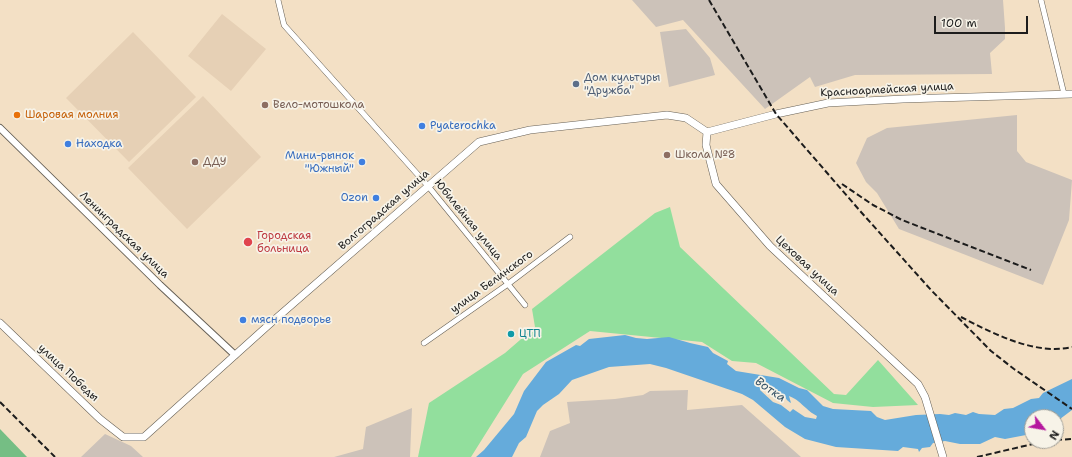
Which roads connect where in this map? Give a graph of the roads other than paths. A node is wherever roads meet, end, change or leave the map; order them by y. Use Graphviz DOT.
graph roads {
  1 [pos="278,0"];
  2 [pos="1041,0"];
  3 [pos="1064,94"];
  4 [pos="1072,94"];
  5 [pos="0,128"];
  6 [pos="707,132"];
  7 [pos="428,186"];
  8 [pos="570,237"];
  9 [pos="508,284"];
  10 [pos="525,305"];
  11 [pos="0,323"];
  12 [pos="424,343"];
  13 [pos="235,355"];
  14 [pos="123,437"];
  15 [pos="943,456"];
  1 -- 7 [label="street, Юбилейная улица"];
  2 -- 3 [label="street"];
  3 -- 4 [label="main road, Красноармейская улица"];
  3 -- 6 [label="main road, Красноармейская улица"];
  5 -- 13 [label="street, Ленинградская улица"];
  6 -- 7 [label="main road, Волгоградская улица"];
  6 -- 15 [label="main road, Цеховая улица"];
  7 -- 9 [label="street, Юбилейная улица"];
  7 -- 13 [label="main road, Волгоградская улица"];
  8 -- 9 [label="street, улица Белинского"];
  9 -- 10 [label="street, Юбилейная улица"];
  9 -- 12 [label="street, улица Белинского"];
  11 -- 14 [label="main road, улица Победы"];
  13 -- 14 [label="main road, Волгоградская улица"];
}
